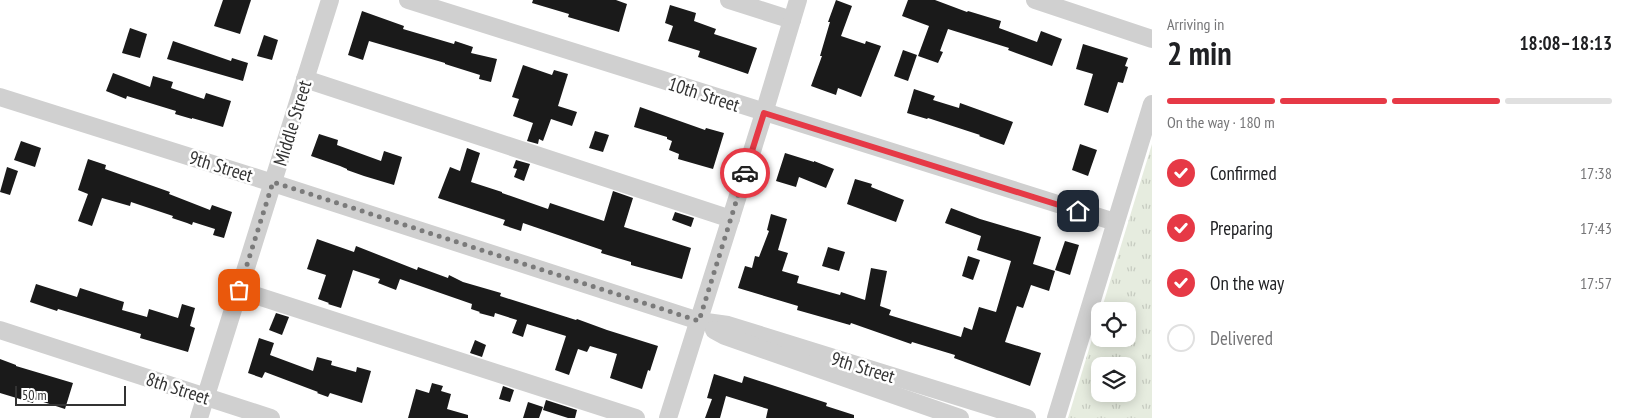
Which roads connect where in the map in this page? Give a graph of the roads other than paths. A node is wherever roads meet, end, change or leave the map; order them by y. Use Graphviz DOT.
graph roads {
  1 [pos="330,0"];
  2 [pos="408,0"];
  3 [pos="729,0"];
  4 [pos="798,0"];
  5 [pos="1035,0"];
  6 [pos="792,20"];
  7 [pos="1152,39"];
  8 [pos="305,79"];
  9 [pos="0,97"];
  10 [pos="1152,104"];
  11 [pos="764,113"];
  12 [pos="273,182"];
  13 [pos="731,219"];
  14 [pos="1115,222"];
  15 [pos="239,290"];
  16 [pos="699,321"];
  17 [pos="0,330"];
  18 [pos="206,396"];
  19 [pos="199,418"];
  20 [pos="271,418"];
  21 [pos="636,418"];
  22 [pos="668,418"];
  23 [pos="960,418"];
  24 [pos="1026,418"];
  25 [pos="1056,418"];
  1 -- 8 [label="street, Middle Street"];
  2 -- 11 [label="street, 10th Street"];
  3 -- 6 [label="street"];
  4 -- 6 [label="street"];
  5 -- 7 [label="street"];
  6 -- 11 [label="street"];
  8 -- 12 [label="street, Middle Street"];
  8 -- 13 [label="street"];
  9 -- 12 [label="street, 9th Street"];
  10 -- 14 [label="street"];
  11 -- 13 [label="street"];
  11 -- 14 [label="street, 10th Street"];
  12 -- 15 [label="street, Middle Street"];
  12 -- 16 [label="street, 9th Street"];
  13 -- 16 [label="street"];
  14 -- 25 [label="street"];
  15 -- 18 [label="street, Middle Street"];
  15 -- 21 [label="street"];
  16 -- 22 [label="street"];
  16 -- 23 [label="street, 9th Street"];
  16 -- 24 [label="street, 9th Street"];
  17 -- 18 [label="street, 8th Street"];
  18 -- 19 [label="street, Middle Street"];
  18 -- 20 [label="street, 8th Street"];
}
